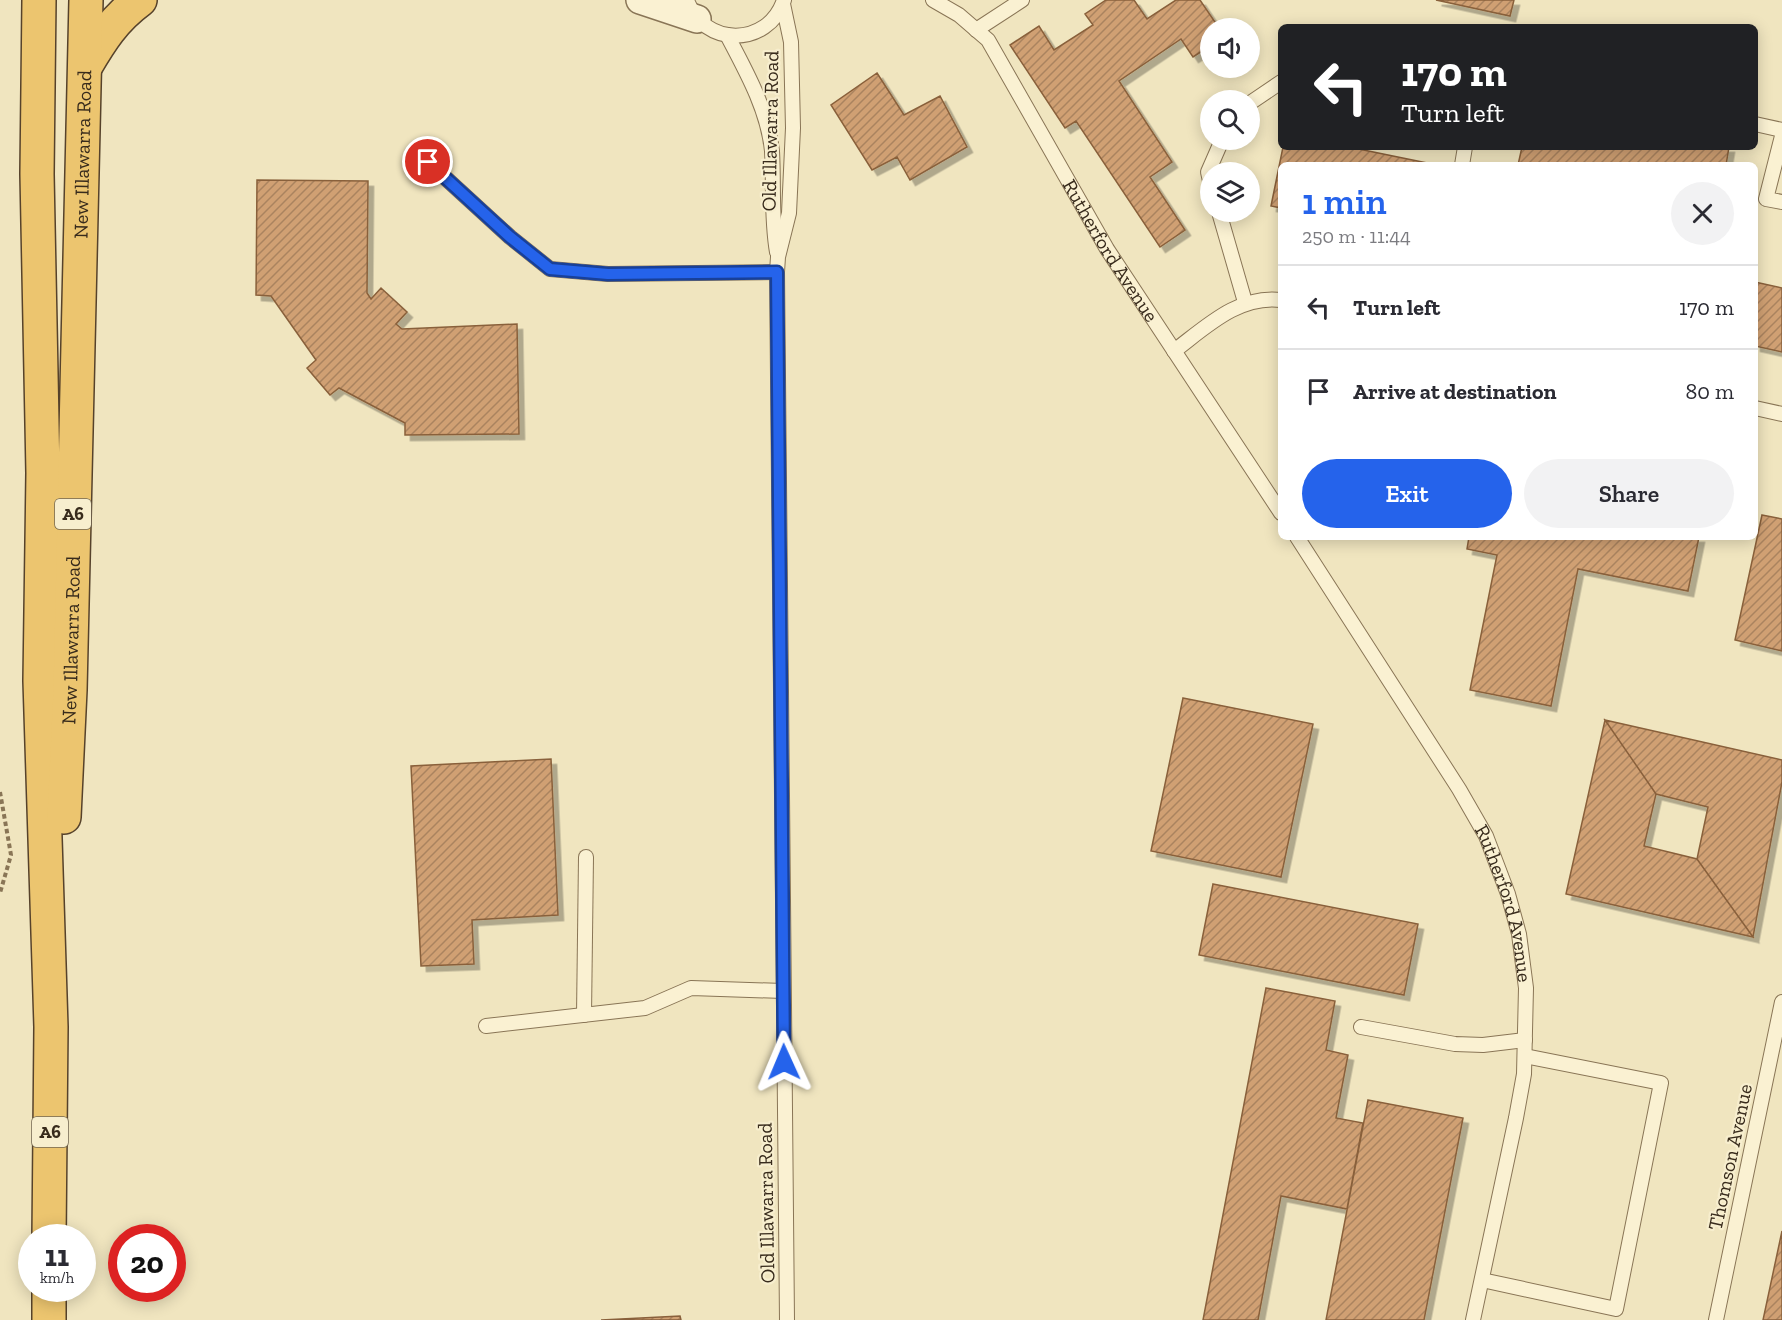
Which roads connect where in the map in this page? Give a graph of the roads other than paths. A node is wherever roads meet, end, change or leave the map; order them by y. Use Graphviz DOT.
graph roads {
  1 [pos="39,0"];
  2 [pos="56,0"];
  3 [pos="86,0"];
  4 [pos="140,0"];
  5 [pos="640,0"];
  6 [pos="933,0"];
  7 [pos="1022,0"];
  8 [pos="783,2"];
  9 [pos="692,10"];
  10 [pos="976,30"];
  11 [pos="728,35"];
  12 [pos="83,70"];
  13 [pos="1278,84"];
  14 [pos="1260,96"];
  15 [pos="1758,125"];
  16 [pos="1782,129"];
  17 [pos="1782,136"];
  18 [pos="428,162"];
  19 [pos="37,174"];
  20 [pos="1782,202"];
  21 [pos="1222,222"];
  22 [pos="778,257"];
  23 [pos="777,272"];
  24 [pos="1278,300"];
  25 [pos="1245,302"];
  26 [pos="1174,351"];
  27 [pos="1758,409"];
  28 [pos="1782,414"];
  29 [pos="1278,508"];
  30 [pos="1299,540"];
  31 [pos="586,857"];
  32 [pos="783,991"];
  33 [pos="1782,1002"];
  34 [pos="584,1015"];
  35 [pos="486,1026"];
  36 [pos="51,1027"];
  37 [pos="1360,1027"];
  38 [pos="1525,1040"];
  39 [pos="1525,1056"];
  40 [pos="49,1224"];
  41 [pos="1482,1280"];
  42 [pos="49,1302"];
  43 [pos="49,1320"];
  44 [pos="786,1320"];
  45 [pos="1473,1320"];
  46 [pos="1716,1320"];
  1 -- 19 [label="highway, New Illawarra Road / A6"];
  2 -- 19 [label="highway"];
  3 -- 12 [label="highway, New Illawarra Road / A6"];
  4 -- 12 [label="highway"];
  5 -- 9 [label="street"];
  6 -- 10 [label="lane, Rutherford Avenue"];
  7 -- 10 [label="lane"];
  8 -- 11 [label="lane"];
  8 -- 22 [label="lane, Old Illawarra Road"];
  9 -- 11 [label="lane"];
  10 -- 26 [label="lane, Rutherford Avenue"];
  11 -- 22 [label="lane, Old Illawarra Road"];
  12 -- 36 [label="highway, New Illawarra Road / A6"];
  13 -- 14 [label="lane"];
  15 -- 16 [label="lane"];
  17 -- 20 [label="lane"];
  18 -- 23 [label="lane"];
  19 -- 36 [label="highway, New Illawarra Road / A6"];
  21 -- 25 [label="lane"];
  22 -- 23 [label="lane, Old Illawarra Road"];
  23 -- 32 [label="lane, Old Illawarra Road"];
  24 -- 25 [label="lane"];
  25 -- 26 [label="lane"];
  26 -- 29 [label="lane, Rutherford Avenue"];
  27 -- 28 [label="lane"];
  30 -- 38 [label="lane, Rutherford Avenue"];
  31 -- 34 [label="lane"];
  32 -- 34 [label="lane"];
  32 -- 44 [label="lane, Old Illawarra Road"];
  33 -- 46 [label="lane, Thomson Avenue"];
  34 -- 35 [label="lane"];
  36 -- 40 [label="highway, New Illawarra Road / A6"];
  37 -- 38 [label="lane"];
  38 -- 39 [label="lane, Rutherford Avenue"];
  39 -- 41 [label="lane, Rutherford Avenue"];
  39 -- 41 [label="lane"];
  41 -- 45 [label="lane, Rutherford Avenue"];
  42 -- 43 [label="highway"];
}
